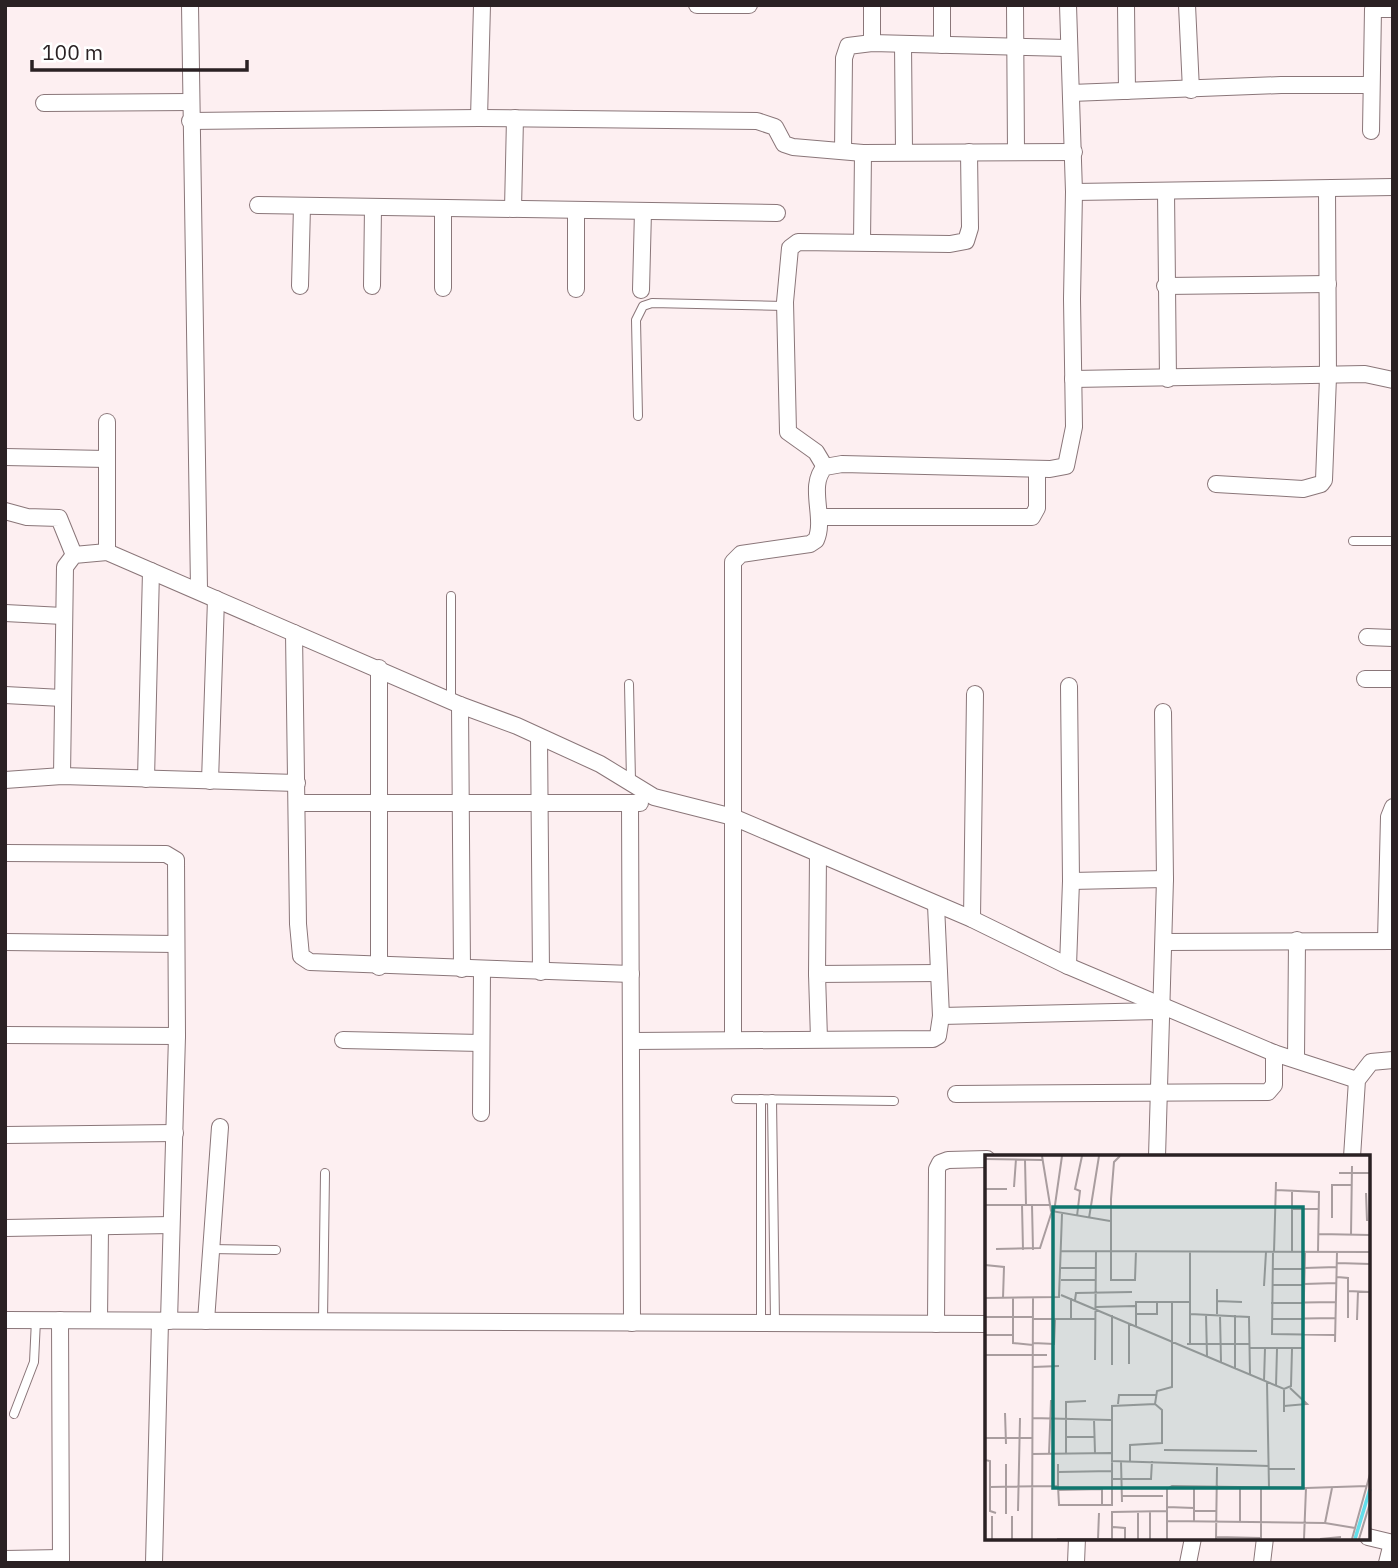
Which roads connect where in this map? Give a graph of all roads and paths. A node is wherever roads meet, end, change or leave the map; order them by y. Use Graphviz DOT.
graph roads {
  1 [pos="190,5"];
  2 [pos="482,5"];
  3 [pos="697,5"];
  4 [pos="749,5"];
  5 [pos="872,5"];
  6 [pos="942,5"];
  7 [pos="1015,5"];
  8 [pos="1069,5"];
  9 [pos="1126,5"];
  10 [pos="1187,5"];
  11 [pos="1373,7"];
  12 [pos="1393,9"];
  13 [pos="872,43"];
  14 [pos="903,44"];
  15 [pos="942,45"];
  16 [pos="1015,47"];
  17 [pos="1068,48"];
  18 [pos="1371,85"];
  19 [pos="1191,90"];
  20 [pos="1127,91"];
  21 [pos="1071,93"];
  22 [pos="190,102"];
  23 [pos="44,103"];
  24 [pos="479,118"];
  25 [pos="515,118"];
  26 [pos="190,121"];
  27 [pos="1371,131"];
  28 [pos="843,151"];
  29 [pos="904,151"];
  30 [pos="863,152"];
  31 [pos="969,152"];
  32 [pos="1016,152"];
  33 [pos="1073,152"];
  34 [pos="1393,187"];
  35 [pos="1327,189"];
  36 [pos="1074,192"];
  37 [pos="1166,192"];
  38 [pos="258,205"];
  39 [pos="302,206"];
  40 [pos="373,207"];
  41 [pos="443,208"];
  42 [pos="513,209"];
  43 [pos="576,210"];
  44 [pos="643,211"];
  45 [pos="777,214"];
  46 [pos="862,242"];
  47 [pos="1328,284"];
  48 [pos="300,286"];
  49 [pos="372,286"];
  50 [pos="1165,286"];
  51 [pos="443,288"];
  52 [pos="576,289"];
  53 [pos="641,290"];
  54 [pos="785,306"];
  55 [pos="1328,377"];
  56 [pos="1073,379"];
  57 [pos="1168,379"];
  58 [pos="1393,380"];
  59 [pos="638,416"];
  60 [pos="107,422"];
  61 [pos="5,457"];
  62 [pos="106,459"];
  63 [pos="825,467"];
  64 [pos="1037,469"];
  65 [pos="1216,484"];
  66 [pos="5,511"];
  67 [pos="819,517"];
  68 [pos="1353,541"];
  69 [pos="1393,541"];
  70 [pos="107,552"];
  71 [pos="74,555"];
  72 [pos="151,570"];
  73 [pos="199,589"];
  74 [pos="451,596"];
  75 [pos="216,599"];
  76 [pos="5,612"];
  77 [pos="63,616"];
  78 [pos="294,633"];
  79 [pos="1367,637"];
  80 [pos="1393,638"];
  81 [pos="379,668"];
  82 [pos="1393,678"];
  83 [pos="1365,679"];
  84 [pos="629,684"];
  85 [pos="1069,686"];
  86 [pos="975,694"];
  87 [pos="5,695"];
  88 [pos="62,698"];
  89 [pos="456,703"];
  90 [pos="1164,712"];
  91 [pos="539,737"];
  92 [pos="62,776"];
  93 [pos="146,779"];
  94 [pos="5,780"];
  95 [pos="210,781"];
  96 [pos="631,781"];
  97 [pos="297,783"];
  98 [pos="667,801"];
  99 [pos="378,802"];
  100 [pos="298,803"];
  101 [pos="460,803"];
  102 [pos="541,803"];
  103 [pos="630,803"];
  104 [pos="1393,807"];
  105 [pos="733,817"];
  106 [pos="5,853"];
  107 [pos="818,854"];
  108 [pos="1165,879"];
  109 [pos="1071,881"];
  110 [pos="936,905"];
  111 [pos="972,919"];
  112 [pos="1297,940"];
  113 [pos="1390,941"];
  114 [pos="5,942"];
  115 [pos="1164,942"];
  116 [pos="176,944"];
  117 [pos="1068,966"];
  118 [pos="379,967"];
  119 [pos="462,969"];
  120 [pos="482,970"];
  121 [pos="541,972"];
  122 [pos="939,973"];
  123 [pos="631,974"];
  124 [pos="817,974"];
  125 [pos="1160,1007"];
  126 [pos="941,1016"];
  127 [pos="5,1035"];
  128 [pos="177,1036"];
  129 [pos="733,1039"];
  130 [pos="819,1039"];
  131 [pos="343,1040"];
  132 [pos="632,1041"];
  133 [pos="481,1043"];
  134 [pos="1274,1052"];
  135 [pos="1296,1059"];
  136 [pos="1393,1060"];
  137 [pos="1357,1080"];
  138 [pos="1160,1092"];
  139 [pos="956,1094"];
  140 [pos="736,1099"];
  141 [pos="761,1099"];
  142 [pos="772,1099"];
  143 [pos="894,1101"];
  144 [pos="481,1113"];
  145 [pos="220,1127"];
  146 [pos="175,1133"];
  147 [pos="5,1135"];
  148 [pos="1157,1155"];
  149 [pos="1352,1155"];
  150 [pos="985,1159"];
  151 [pos="325,1173"];
  152 [pos="171,1226"];
  153 [pos="5,1228"];
  154 [pos="100,1228"];
  155 [pos="210,1249"];
  156 [pos="276,1250"];
  157 [pos="5,1320"];
  158 [pos="36,1320"];
  159 [pos="60,1320"];
  160 [pos="99,1320"];
  161 [pos="164,1321"];
  162 [pos="206,1321"];
  163 [pos="323,1321"];
  164 [pos="768,1322"];
  165 [pos="632,1323"];
  166 [pos="936,1324"];
  167 [pos="985,1324"];
  168 [pos="14,1414"];
  169 [pos="1370,1538"];
  170 [pos="1077,1540"];
  171 [pos="1193,1540"];
  172 [pos="1265,1540"];
  173 [pos="1392,1543"];
  174 [pos="5,1559"];
  175 [pos="61,1560"];
  176 [pos="154,1563"];
  177 [pos="1076,1563"];
  178 [pos="1188,1563"];
  179 [pos="1262,1563"];
  180 [pos="1387,1563"];
  1 -- 22 [label="street"];
  2 -- 24 [label="street"];
  3 -- 4 [label="street"];
  5 -- 13 [label="street"];
  6 -- 15 [label="street"];
  7 -- 16 [label="street"];
  8 -- 17 [label="street"];
  9 -- 20 [label="street"];
  10 -- 19 [label="street"];
  11 -- 12 [label="street"];
  11 -- 18 [label="street"];
  13 -- 14 [label="street"];
  13 -- 28 [label="street"];
  14 -- 15 [label="street"];
  14 -- 29 [label="street"];
  15 -- 16 [label="street"];
  16 -- 17 [label="street"];
  16 -- 32 [label="street"];
  17 -- 21 [label="street"];
  18 -- 19 [label="street"];
  18 -- 27 [label="street"];
  19 -- 20 [label="street"];
  20 -- 21 [label="street"];
  21 -- 33 [label="street"];
  22 -- 23 [label="street"];
  22 -- 26 [label="street"];
  24 -- 25 [label="street"];
  24 -- 26 [label="street"];
  25 -- 28 [label="street"];
  25 -- 42 [label="street"];
  26 -- 73 [label="street"];
  28 -- 30 [label="street"];
  29 -- 30 [label="street"];
  29 -- 31 [label="street"];
  30 -- 46 [label="street"];
  31 -- 32 [label="street"];
  31 -- 46 [label="street"];
  32 -- 33 [label="street"];
  33 -- 36 [label="street"];
  34 -- 35 [label="street"];
  35 -- 37 [label="street"];
  35 -- 47 [label="street"];
  36 -- 37 [label="street"];
  36 -- 56 [label="street"];
  37 -- 50 [label="street"];
  38 -- 39 [label="street"];
  39 -- 40 [label="street"];
  39 -- 48 [label="street"];
  40 -- 41 [label="street"];
  40 -- 49 [label="street"];
  41 -- 42 [label="street"];
  41 -- 51 [label="street"];
  42 -- 43 [label="street"];
  43 -- 44 [label="street"];
  43 -- 52 [label="street"];
  44 -- 45 [label="street"];
  44 -- 53 [label="street"];
  46 -- 54 [label="street"];
  47 -- 50 [label="street"];
  47 -- 55 [label="street"];
  50 -- 57 [label="street"];
  54 -- 59 [label="lane"];
  54 -- 63 [label="street"];
  55 -- 57 [label="street"];
  55 -- 58 [label="street"];
  55 -- 65 [label="street"];
  56 -- 57 [label="street"];
  56 -- 64 [label="street"];
  60 -- 62 [label="street"];
  61 -- 62 [label="street"];
  62 -- 70 [label="street"];
  63 -- 64 [label="street"];
  63 -- 67 [label="street"];
  64 -- 67 [label="street"];
  66 -- 71 [label="street"];
  67 -- 105 [label="street"];
  68 -- 69 [label="lane"];
  70 -- 71 [label="street"];
  70 -- 72 [label="street"];
  71 -- 77 [label="street"];
  72 -- 73 [label="street"];
  72 -- 93 [label="street"];
  73 -- 75 [label="street"];
  74 -- 89 [label="lane"];
  75 -- 78 [label="street"];
  75 -- 95 [label="street"];
  76 -- 77 [label="street"];
  77 -- 88 [label="street"];
  78 -- 81 [label="street"];
  78 -- 97 [label="street"];
  79 -- 80 [label="street"];
  81 -- 89 [label="street"];
  81 -- 99 [label="street"];
  82 -- 83 [label="street"];
  84 -- 96 [label="lane"];
  85 -- 109 [label="street"];
  86 -- 111 [label="street"];
  87 -- 88 [label="street"];
  88 -- 92 [label="street"];
  89 -- 91 [label="street"];
  89 -- 101 [label="street"];
  90 -- 108 [label="street"];
  91 -- 96 [label="street"];
  91 -- 102 [label="street"];
  92 -- 93 [label="street"];
  92 -- 94 [label="street"];
  93 -- 95 [label="street"];
  95 -- 97 [label="street"];
  96 -- 98 [label="street"];
  97 -- 100 [label="street"];
  98 -- 103 [label="street"];
  98 -- 105 [label="street"];
  99 -- 100 [label="street"];
  99 -- 101 [label="street"];
  99 -- 118 [label="street"];
  100 -- 118 [label="street"];
  101 -- 102 [label="street"];
  101 -- 119 [label="street"];
  102 -- 103 [label="street"];
  102 -- 121 [label="street"];
  103 -- 123 [label="street"];
  104 -- 113 [label="street"];
  105 -- 107 [label="street"];
  105 -- 129 [label="street"];
  106 -- 116 [label="street"];
  107 -- 110 [label="street"];
  107 -- 124 [label="street"];
  108 -- 109 [label="street"];
  108 -- 115 [label="street"];
  109 -- 117 [label="street"];
  110 -- 111 [label="street"];
  110 -- 122 [label="street"];
  111 -- 117 [label="street"];
  112 -- 113 [label="street"];
  112 -- 115 [label="street"];
  112 -- 135 [label="street"];
  114 -- 116 [label="street"];
  115 -- 125 [label="street"];
  116 -- 128 [label="street"];
  117 -- 125 [label="street"];
  118 -- 119 [label="street"];
  119 -- 120 [label="street"];
  120 -- 121 [label="street"];
  120 -- 133 [label="street"];
  121 -- 123 [label="street"];
  122 -- 124 [label="street"];
  122 -- 126 [label="street"];
  123 -- 132 [label="street"];
  124 -- 130 [label="street"];
  125 -- 126 [label="street"];
  125 -- 134 [label="street"];
  125 -- 138 [label="street"];
  126 -- 130 [label="street"];
  127 -- 128 [label="street"];
  128 -- 146 [label="street"];
  129 -- 130 [label="street"];
  129 -- 132 [label="street"];
  131 -- 133 [label="street"];
  132 -- 165 [label="street"];
  133 -- 144 [label="street"];
  134 -- 135 [label="street"];
  134 -- 138 [label="street"];
  135 -- 137 [label="street"];
  136 -- 137 [label="street"];
  137 -- 149 [label="street"];
  138 -- 139 [label="street"];
  138 -- 148 [label="street"];
  140 -- 141 [label="lane"];
  141 -- 142 [label="lane"];
  141 -- 164 [label="lane"];
  142 -- 143 [label="lane"];
  142 -- 164 [label="lane"];
  145 -- 155 [label="street"];
  146 -- 147 [label="street"];
  146 -- 152 [label="street"];
  150 -- 166 [label="street"];
  151 -- 163 [label="lane"];
  152 -- 154 [label="street"];
  152 -- 161 [label="street"];
  153 -- 154 [label="street"];
  154 -- 160 [label="street"];
  155 -- 156 [label="lane"];
  155 -- 162 [label="street"];
  157 -- 158 [label="street"];
  158 -- 159 [label="street"];
  158 -- 168 [label="lane"];
  159 -- 160 [label="street"];
  159 -- 175 [label="street"];
  160 -- 161 [label="street"];
  161 -- 162 [label="street"];
  161 -- 176 [label="street"];
  162 -- 163 [label="street"];
  163 -- 165 [label="street"];
  164 -- 165 [label="street"];
  164 -- 166 [label="street"];
  166 -- 167 [label="street"];
  169 -- 173 [label="street"];
  170 -- 177 [label="street"];
  171 -- 178 [label="street"];
  172 -- 179 [label="street"];
  173 -- 180 [label="street"];
  174 -- 175 [label="street"];
}
